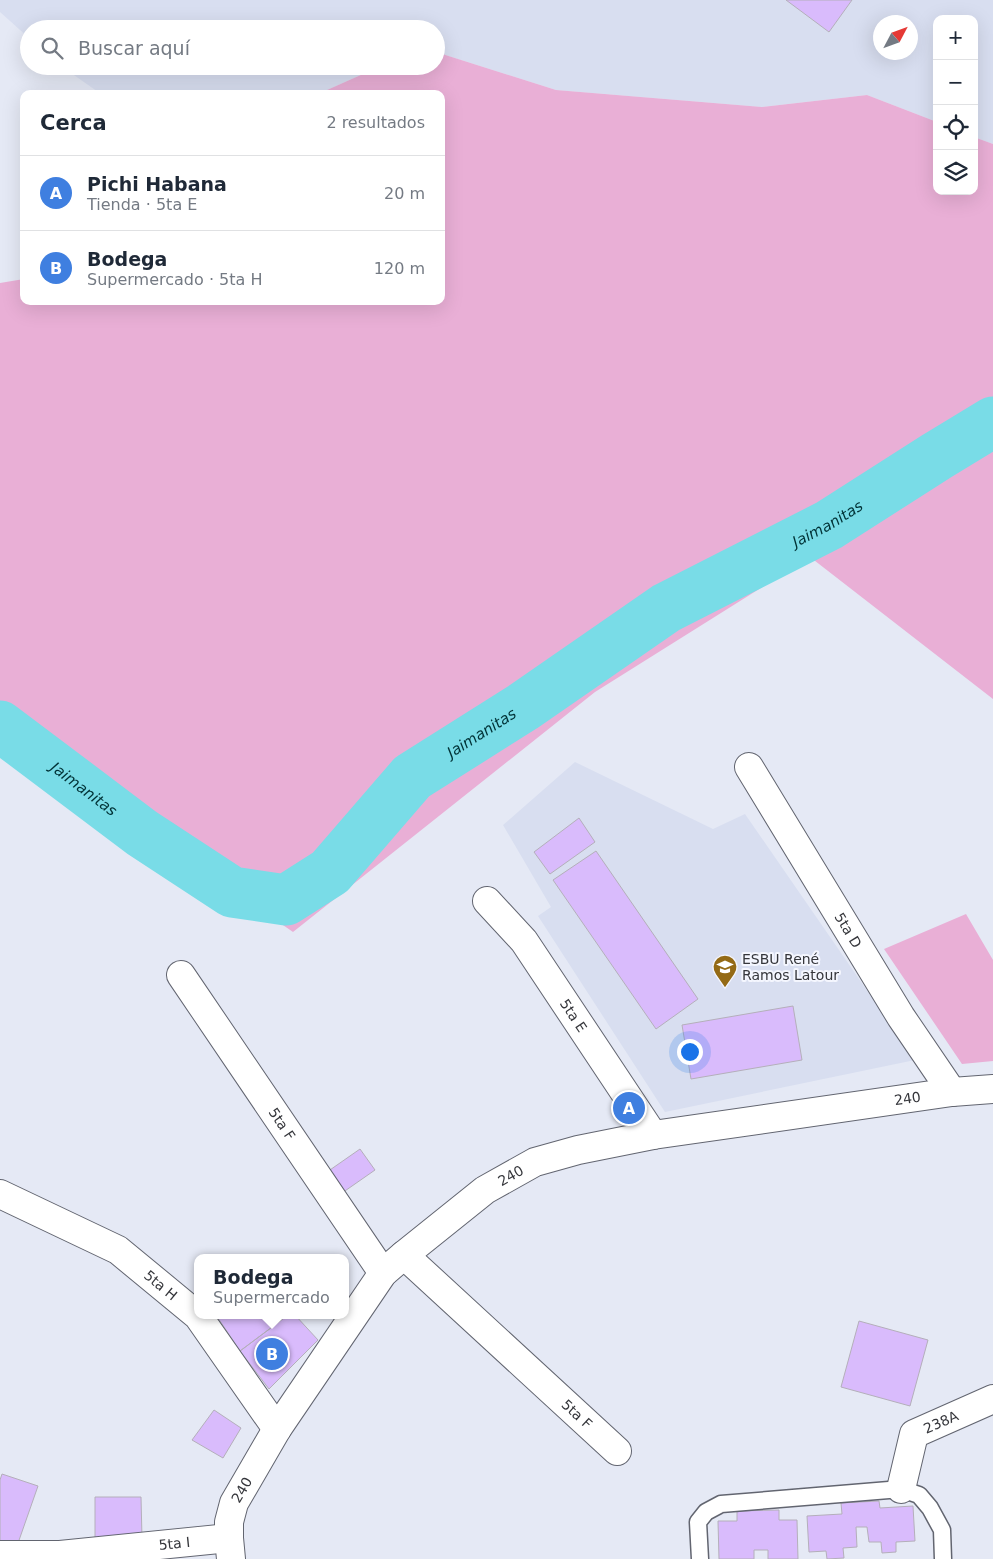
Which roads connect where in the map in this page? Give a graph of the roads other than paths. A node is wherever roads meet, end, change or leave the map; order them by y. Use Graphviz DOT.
graph roads {
  1 [pos="749,767"];
  2 [pos="487,901"];
  3 [pos="181,975"];
  4 [pos="993,1089"];
  5 [pos="952,1092"];
  6 [pos="653,1135"];
  7 [pos="0,1194"];
  8 [pos="404,1255"];
  9 [pos="383,1273"];
  10 [pos="194,1313"];
  11 [pos="200,1319"];
  12 [pos="993,1400"];
  13 [pos="277,1429"];
  14 [pos="617,1451"];
  15 [pos="901,1489"];
  16 [pos="230,1549"];
  17 [pos="0,1555"];
  18 [pos="700,1559"];
  19 [pos="943,1559"];
  1 -- 5 [label="street, 5ta D"];
  2 -- 6 [label="street, 5ta E"];
  3 -- 9 [label="street, 5ta F"];
  4 -- 5 [label="street, 240"];
  5 -- 6 [label="street, 240"];
  6 -- 8 [label="street, 240"];
  7 -- 10 [label="street, 5ta H"];
  8 -- 9 [label="street, 240"];
  8 -- 14 [label="street, 5ta F"];
  9 -- 13 [label="street, 240"];
  11 -- 13 [label="street, 5ta H"];
  12 -- 15 [label="street, 238A"];
  13 -- 16 [label="street, 240"];
  15 -- 18 [label="lane"];
  15 -- 19 [label="lane"];
  16 -- 17 [label="street, 5ta I"];
}
